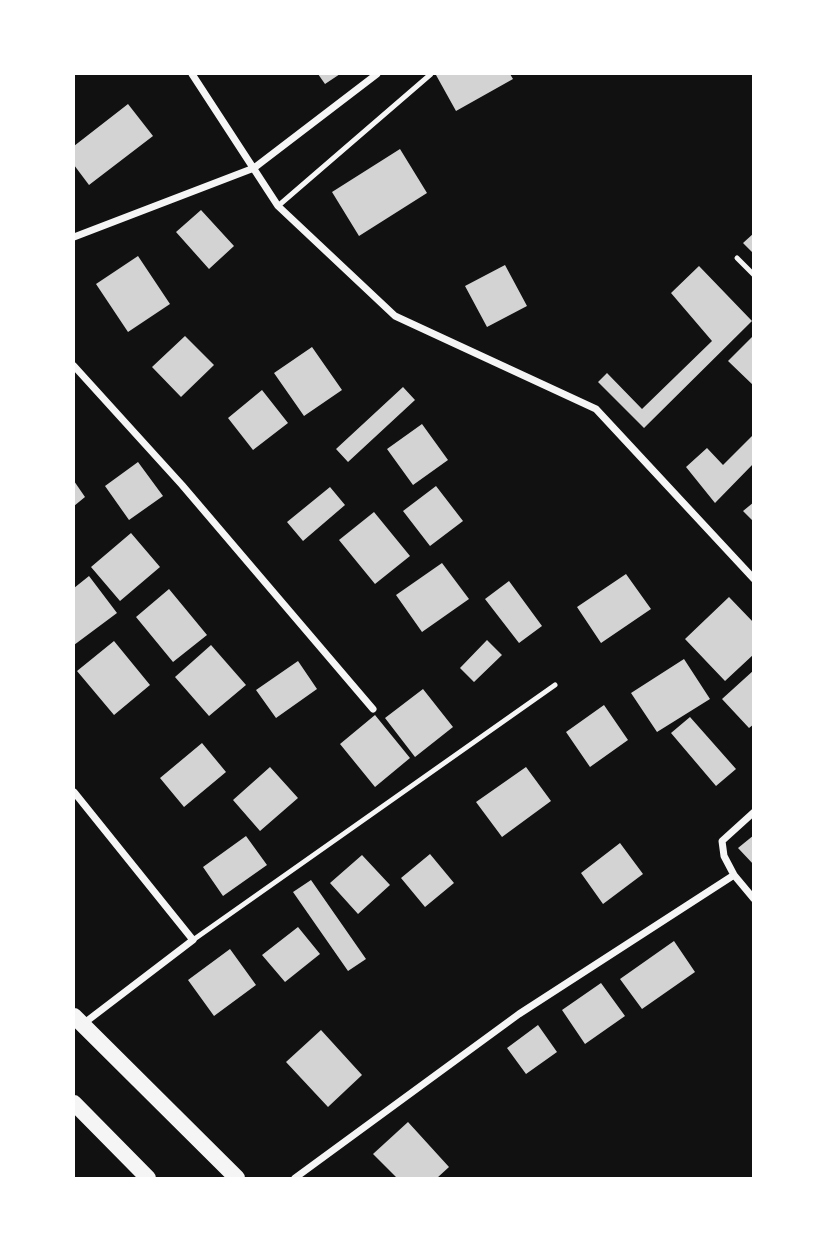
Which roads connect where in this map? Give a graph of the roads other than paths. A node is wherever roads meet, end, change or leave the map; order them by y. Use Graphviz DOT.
graph roads {
  1 [pos="192,74"];
  2 [pos="377,74"];
  3 [pos="431,74"];
  4 [pos="254,168"];
  5 [pos="278,206"];
  6 [pos="74,237"];
  7 [pos="737,258"];
  8 [pos="754,275"];
  9 [pos="74,366"];
  10 [pos="754,579"];
  11 [pos="555,685"];
  12 [pos="373,709"];
  13 [pos="74,792"];
  14 [pos="754,812"];
  15 [pos="734,875"];
  16 [pos="754,899"];
  17 [pos="193,940"];
  18 [pos="78,1020"];
  19 [pos="74,1103"];
  20 [pos="144,1177"];
  21 [pos="237,1178"];
  22 [pos="295,1178"];
  1 -- 4 [label="street"];
  2 -- 4 [label="street"];
  3 -- 5 [label="lane"];
  4 -- 5 [label="street"];
  4 -- 6 [label="street"];
  5 -- 10 [label="street"];
  7 -- 8 [label="lane"];
  9 -- 12 [label="street"];
  11 -- 17 [label="lane"];
  13 -- 17 [label="street"];
  14 -- 15 [label="street"];
  15 -- 16 [label="street"];
  15 -- 22 [label="street"];
  17 -- 18 [label="street"];
  18 -- 21 [label="main road"];
  19 -- 20 [label="main road"];
}
